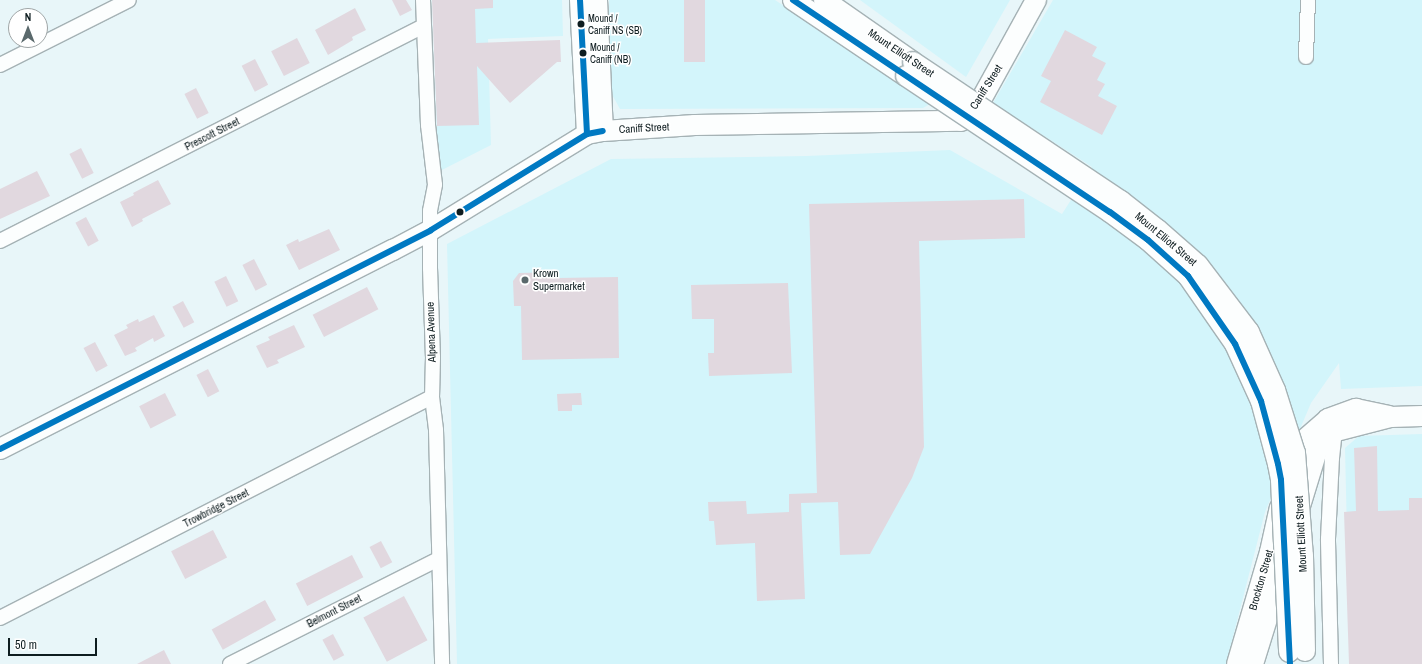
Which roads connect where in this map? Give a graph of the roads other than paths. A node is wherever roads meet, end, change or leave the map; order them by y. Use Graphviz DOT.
graph roads {
  1 [pos="129,0"];
  2 [pos="423,0"];
  3 [pos="580,0"];
  4 [pos="597,0"];
  5 [pos="793,0"];
  6 [pos="824,0"];
  7 [pos="1036,0"];
  8 [pos="1308,0"];
  9 [pos="424,26"];
  10 [pos="1306,57"];
  11 [pos="0,66"];
  12 [pos="910,69"];
  13 [pos="595,133"];
  14 [pos="431,230"];
  15 [pos="0,241"];
  16 [pos="432,398"];
  17 [pos="1422,416"];
  18 [pos="1334,424"];
  19 [pos="0,449"];
  20 [pos="439,559"];
  21 [pos="0,618"];
  22 [pos="1297,658"];
  23 [pos="230,664"];
  24 [pos="442,664"];
  25 [pos="1237,664"];
  26 [pos="1253,664"];
  27 [pos="1331,664"];
  1 -- 11 [label="street"];
  2 -- 9 [label="street, Alpena Avenue"];
  3 -- 13 [label="street"];
  4 -- 13 [label="street"];
  5 -- 12 [label="street, Mount Elliott Street"];
  6 -- 12 [label="street, Mount Elliott Street"];
  7 -- 13 [label="street, Caniff Street"];
  8 -- 10 [label="street"];
  9 -- 14 [label="street, Alpena Avenue"];
  9 -- 15 [label="street, Prescott Street"];
  12 -- 22 [label="street, Mount Elliott Street, bridge"];
  13 -- 14 [label="street, Caniff Street"];
  14 -- 16 [label="street, Alpena Avenue"];
  14 -- 19 [label="street, Caniff Street"];
  16 -- 20 [label="street, Alpena Avenue"];
  16 -- 21 [label="street, Trowbridge Street"];
  17 -- 18 [label="street"];
  18 -- 25 [label="street, Brockton Street"];
  18 -- 26 [label="street, Brockton Street"];
  18 -- 27 [label="street"];
  20 -- 23 [label="street, Belmont Street"];
  20 -- 24 [label="street, Alpena Avenue"];
}
